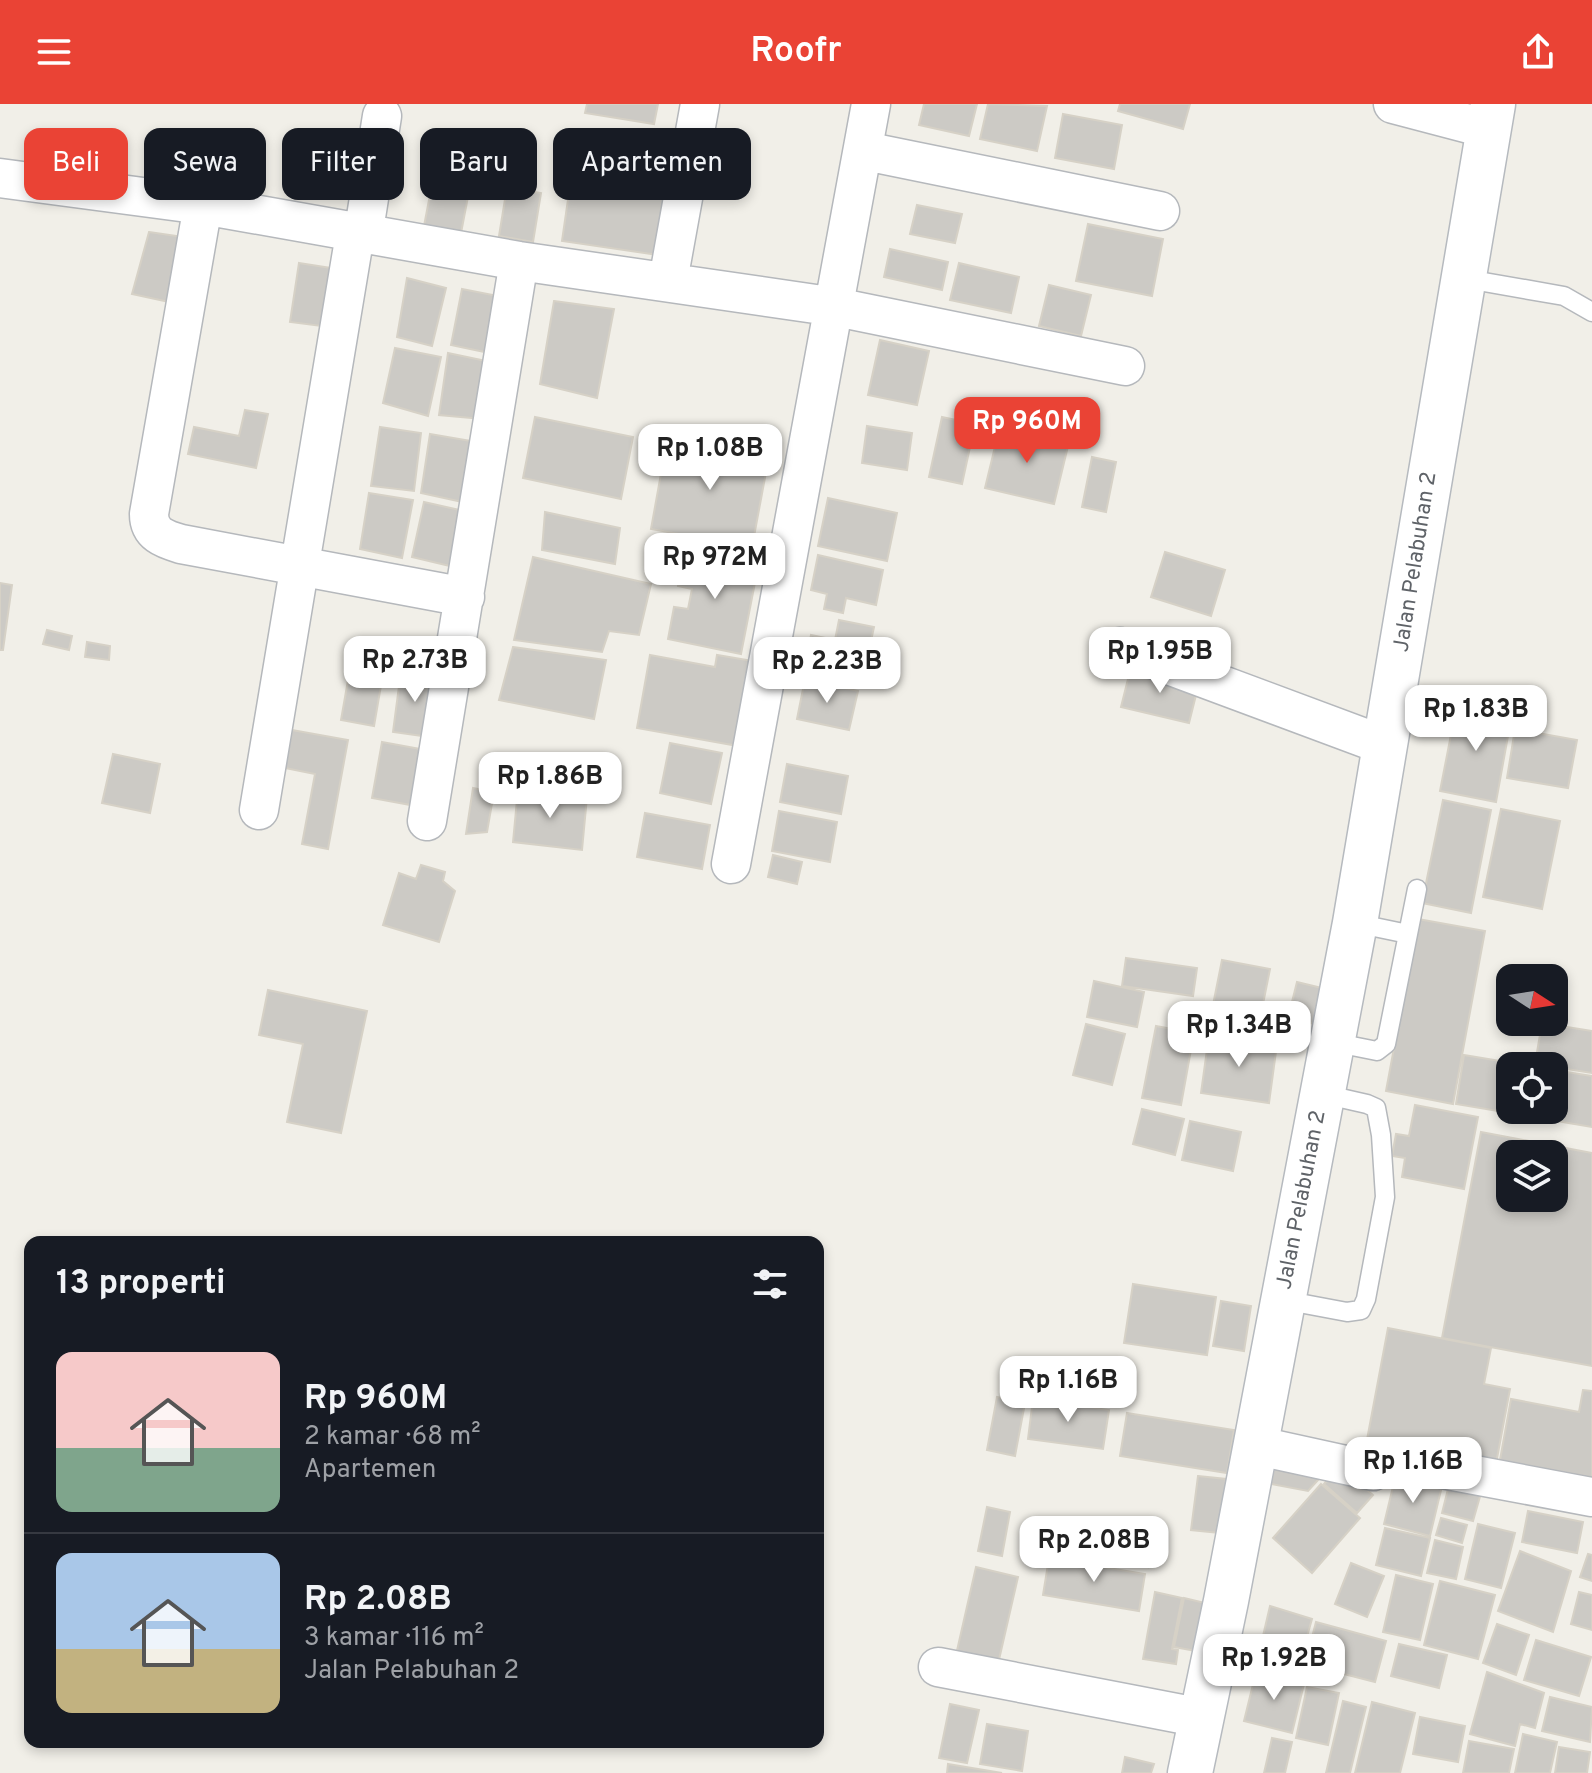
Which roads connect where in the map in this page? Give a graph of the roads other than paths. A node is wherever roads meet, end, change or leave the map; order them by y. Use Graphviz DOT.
graph roads {
  1 [pos="700,104"];
  2 [pos="871,104"];
  3 [pos="1393,104"];
  4 [pos="382,116"];
  5 [pos="1490,116"];
  6 [pos="865,151"];
  7 [pos="0,178"];
  8 [pos="203,205"];
  9 [pos="1160,211"];
  10 [pos="359,235"];
  11 [pos="519,261"];
  12 [pos="1461,278"];
  13 [pos="668,281"];
  14 [pos="836,307"];
  15 [pos="1592,312"];
  16 [pos="1125,366"];
  17 [pos="300,567"];
  18 [pos="465,597"];
  19 [pos="1120,647"];
  20 [pos="1386,746"];
  21 [pos="259,810"];
  22 [pos="427,821"];
  23 [pos="731,864"];
  24 [pos="1417,889"];
  25 [pos="1355,923"];
  26 [pos="1408,934"];
  27 [pos="1332,1042"];
  28 [pos="1323,1094"];
  29 [pos="1283,1300"];
  30 [pos="1254,1445"];
  31 [pos="1592,1497"];
  32 [pos="938,1667"];
  33 [pos="1202,1718"];
  34 [pos="1190,1773"];
  1 -- 13 [label="street"];
  2 -- 6 [label="street"];
  3 -- 5 [label="street"];
  4 -- 10 [label="street"];
  5 -- 12 [label="main road, Jalan Pelabuhan 2"];
  6 -- 9 [label="street"];
  6 -- 14 [label="street"];
  7 -- 8 [label="street"];
  8 -- 10 [label="street"];
  8 -- 17 [label="street"];
  10 -- 11 [label="street"];
  10 -- 17 [label="street"];
  11 -- 13 [label="street"];
  11 -- 18 [label="street"];
  12 -- 15 [label="lane"];
  12 -- 20 [label="main road, Jalan Pelabuhan 2"];
  13 -- 14 [label="street"];
  14 -- 16 [label="street"];
  14 -- 23 [label="street"];
  17 -- 18 [label="street"];
  17 -- 21 [label="street"];
  18 -- 22 [label="street"];
  19 -- 20 [label="street"];
  20 -- 25 [label="main road, Jalan Pelabuhan 2"];
  24 -- 26 [label="lane"];
  25 -- 26 [label="lane"];
  25 -- 27 [label="main road, Jalan Pelabuhan 2"];
  26 -- 27 [label="lane"];
  27 -- 28 [label="main road, Jalan Pelabuhan 2"];
  28 -- 29 [label="main road, Jalan Pelabuhan 2"];
  28 -- 29 [label="lane"];
  29 -- 30 [label="main road, Jalan Pelabuhan 2"];
  30 -- 31 [label="street"];
  30 -- 33 [label="main road, Jalan Pelabuhan 2"];
  32 -- 33 [label="street"];
  33 -- 34 [label="main road, Jalan Pelabuhan 2"];
}
